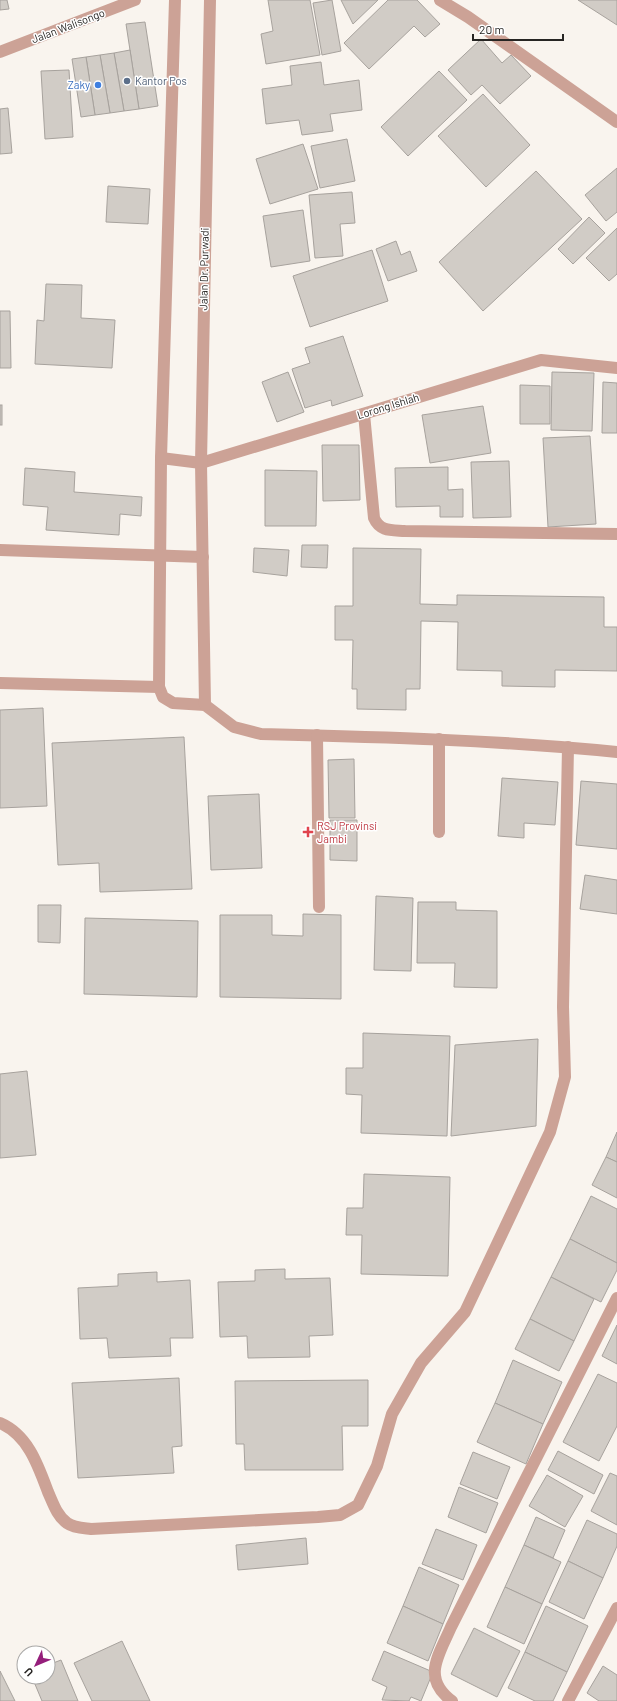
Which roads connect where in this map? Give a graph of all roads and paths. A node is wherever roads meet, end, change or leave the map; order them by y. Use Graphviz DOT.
graph roads {
  1 [pos="135,0"];
  2 [pos="175,0"];
  3 [pos="210,0"];
  4 [pos="440,0"];
  5 [pos="0,52"];
  6 [pos="617,122"];
  7 [pos="617,368"];
  8 [pos="364,414"];
  9 [pos="161,458"];
  10 [pos="201,463"];
  11 [pos="617,534"];
  12 [pos="0,550"];
  13 [pos="161,555"];
  14 [pos="203,557"];
  15 [pos="0,683"];
  16 [pos="159,686"];
  17 [pos="205,706"];
  18 [pos="317,735"];
  19 [pos="439,739"];
  20 [pos="568,747"];
  21 [pos="617,752"];
  22 [pos="440,832"];
  23 [pos="319,906"];
  24 [pos="617,1298"];
  25 [pos="0,1424"];
  26 [pos="617,1608"];
  27 [pos="452,1701"];
  28 [pos="568,1701"];
  1 -- 5 [label="street, Jalan Walisongo"];
  2 -- 9 [label="street"];
  3 -- 10 [label="street, Jalan Dr. Purwadi"];
  4 -- 6 [label="street"];
  7 -- 8 [label="street, Lorong Ishlah"];
  8 -- 10 [label="street, Lorong Ishlah"];
  8 -- 11 [label="street"];
  9 -- 10 [label="street, Lorong Ishlah"];
  9 -- 13 [label="street"];
  10 -- 14 [label="street, Jalan Dr. Purwadi"];
  12 -- 13 [label="street"];
  13 -- 14 [label="street"];
  13 -- 16 [label="street"];
  14 -- 17 [label="street, Jalan Dr. Purwadi"];
  15 -- 16 [label="street"];
  16 -- 17 [label="street"];
  17 -- 18 [label="street"];
  18 -- 19 [label="street"];
  18 -- 23 [label="street"];
  19 -- 20 [label="street"];
  19 -- 22 [label="street"];
  20 -- 21 [label="street"];
  20 -- 25 [label="street"];
  24 -- 27 [label="street"];
  26 -- 28 [label="street"];
}
